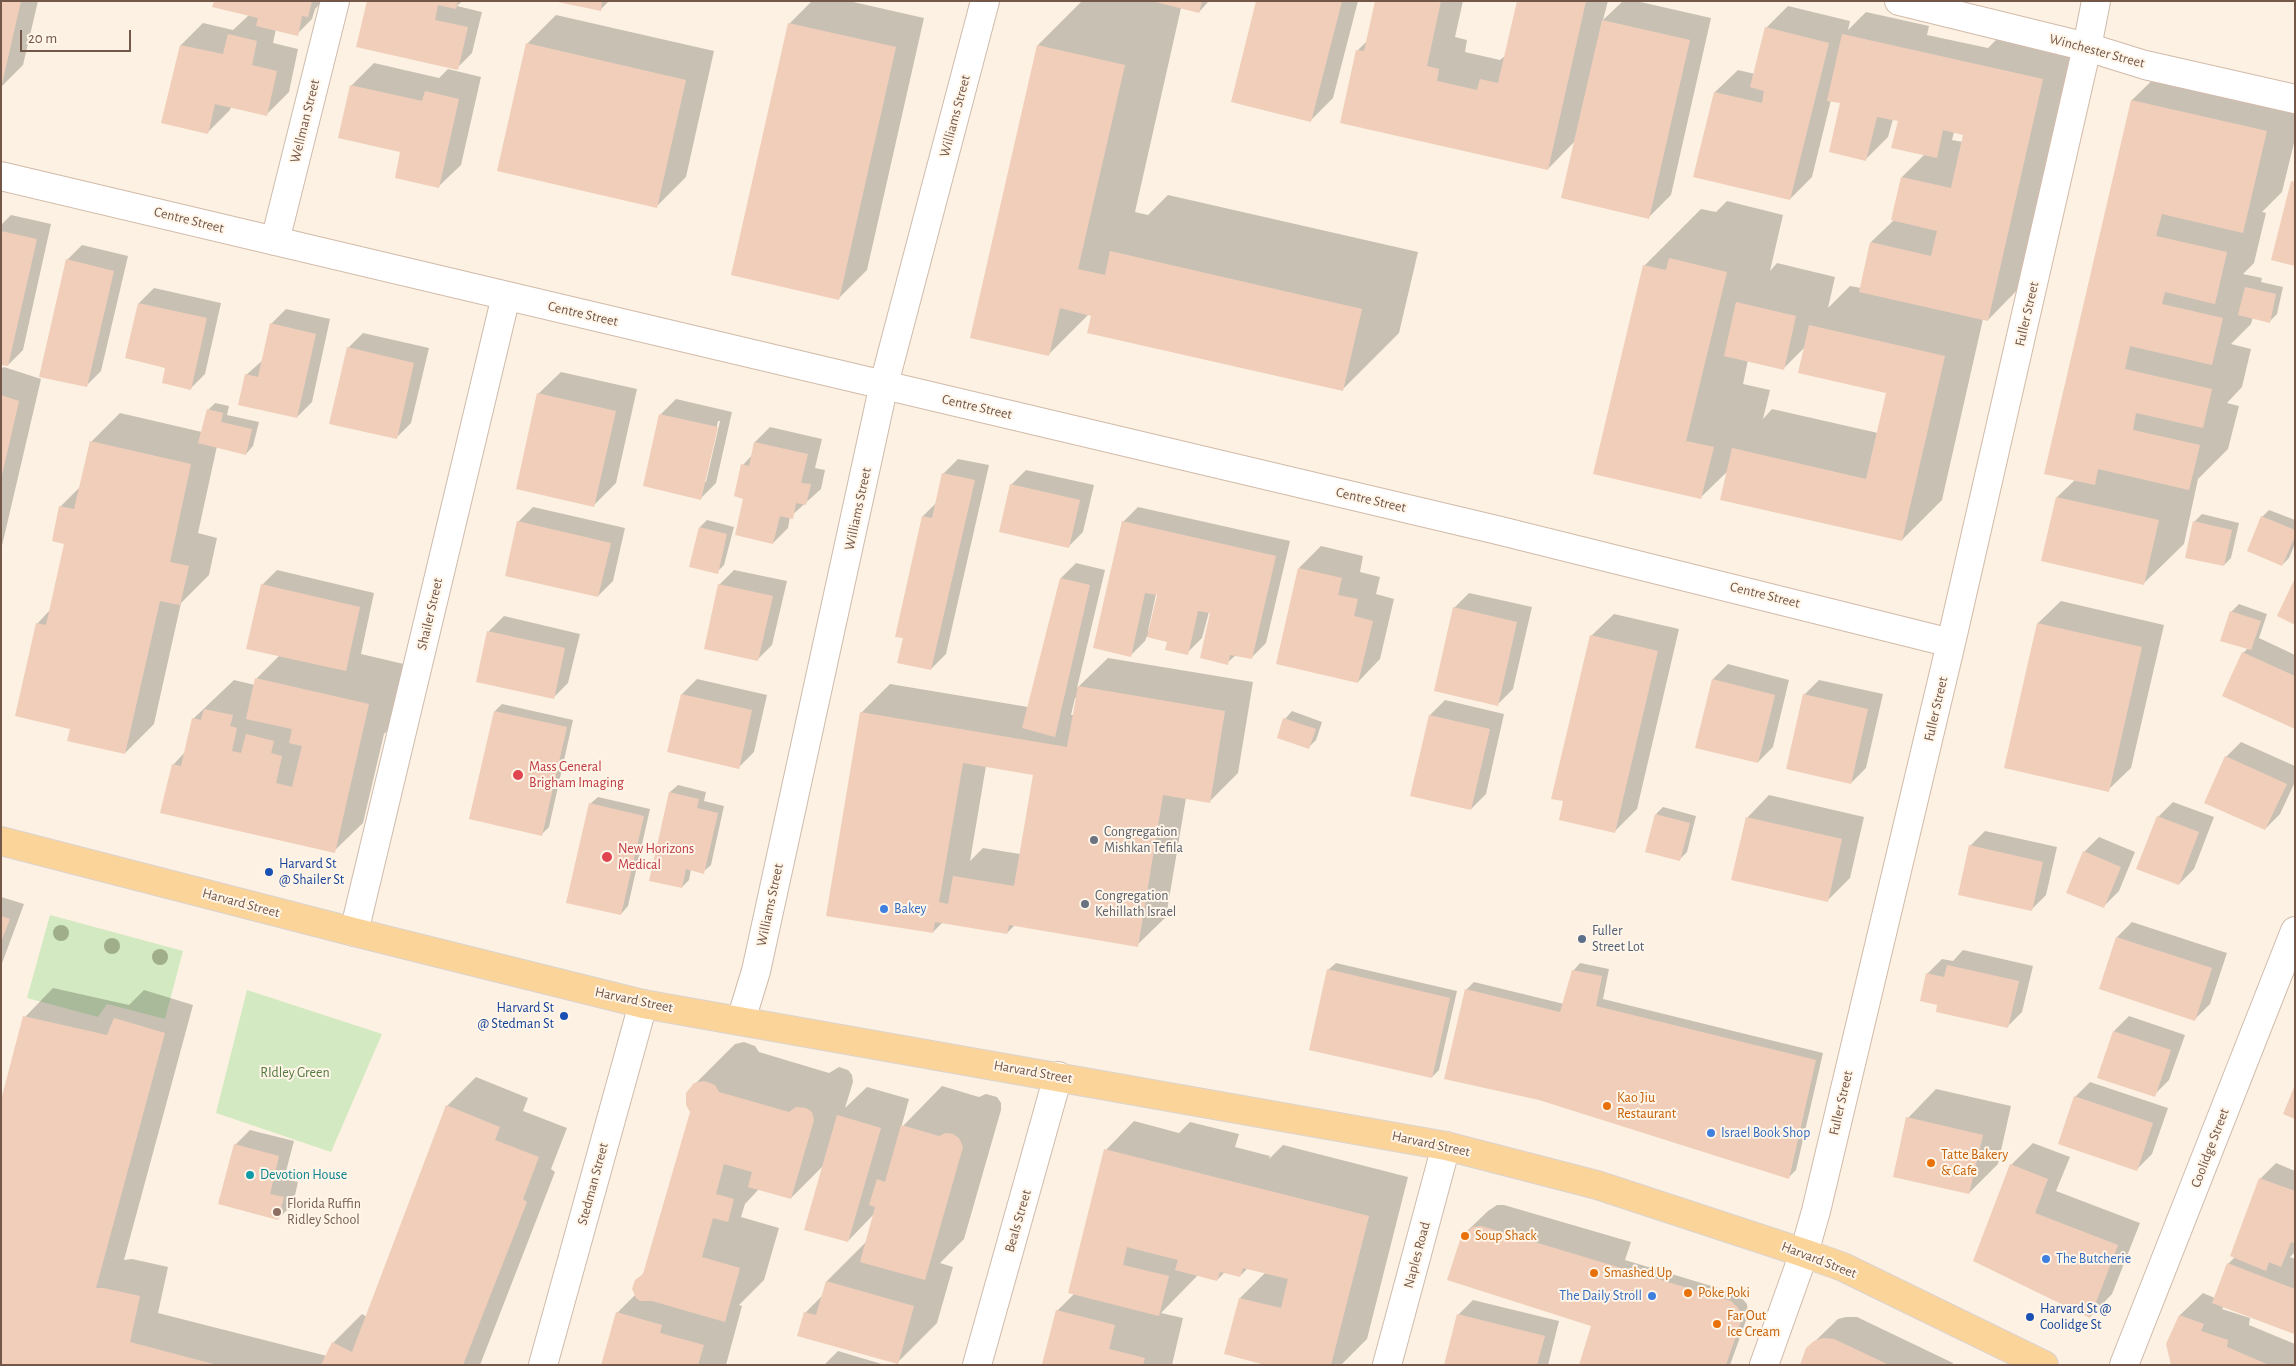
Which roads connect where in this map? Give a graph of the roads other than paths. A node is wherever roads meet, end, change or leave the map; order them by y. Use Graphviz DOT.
graph roads {
  1 [pos="335,1"];
  2 [pos="985,1"];
  3 [pos="1899,1"];
  4 [pos="2096,1"];
  5 [pos="2088,47"];
  6 [pos="2295,100"];
  7 [pos="1,176"];
  8 [pos="275,241"];
  9 [pos="506,296"];
  10 [pos="884,384"];
  11 [pos="1951,643"];
  12 [pos="1,841"];
  13 [pos="2295,931"];
  14 [pos="354,932"];
  15 [pos="643,1004"];
  16 [pos="741,1020"];
  17 [pos="1058,1076"];
  18 [pos="1446,1146"];
  19 [pos="1804,1253"];
  20 [pos="543,1365"];
  21 [pos="978,1365"];
  22 [pos="1387,1365"];
  23 [pos="1764,1365"];
  24 [pos="2044,1365"];
  25 [pos="2124,1365"];
  1 -- 8 [label="street, Wellman Street"];
  2 -- 10 [label="street, Williams Street"];
  3 -- 5 [label="street, Winchester Street"];
  4 -- 5 [label="street, Fuller Street"];
  5 -- 6 [label="street, Winchester Street"];
  5 -- 11 [label="street, Fuller Street"];
  7 -- 8 [label="street, Centre Street"];
  8 -- 9 [label="street, Centre Street"];
  9 -- 10 [label="street, Centre Street"];
  9 -- 14 [label="street, Shailer Street"];
  10 -- 11 [label="street, Centre Street"];
  10 -- 16 [label="street, Williams Street"];
  11 -- 19 [label="street, Fuller Street"];
  12 -- 14 [label="main road, Harvard Street"];
  13 -- 25 [label="street, Coolidge Street"];
  14 -- 15 [label="main road, Harvard Street"];
  15 -- 16 [label="main road, Harvard Street"];
  15 -- 20 [label="street, Stedman Street"];
  16 -- 17 [label="main road, Harvard Street"];
  17 -- 18 [label="main road, Harvard Street"];
  17 -- 21 [label="street, Beals Street"];
  18 -- 19 [label="main road, Harvard Street"];
  18 -- 22 [label="street, Naples Road"];
  19 -- 23 [label="street, Fuller Street"];
  19 -- 24 [label="main road, Harvard Street"];
}
